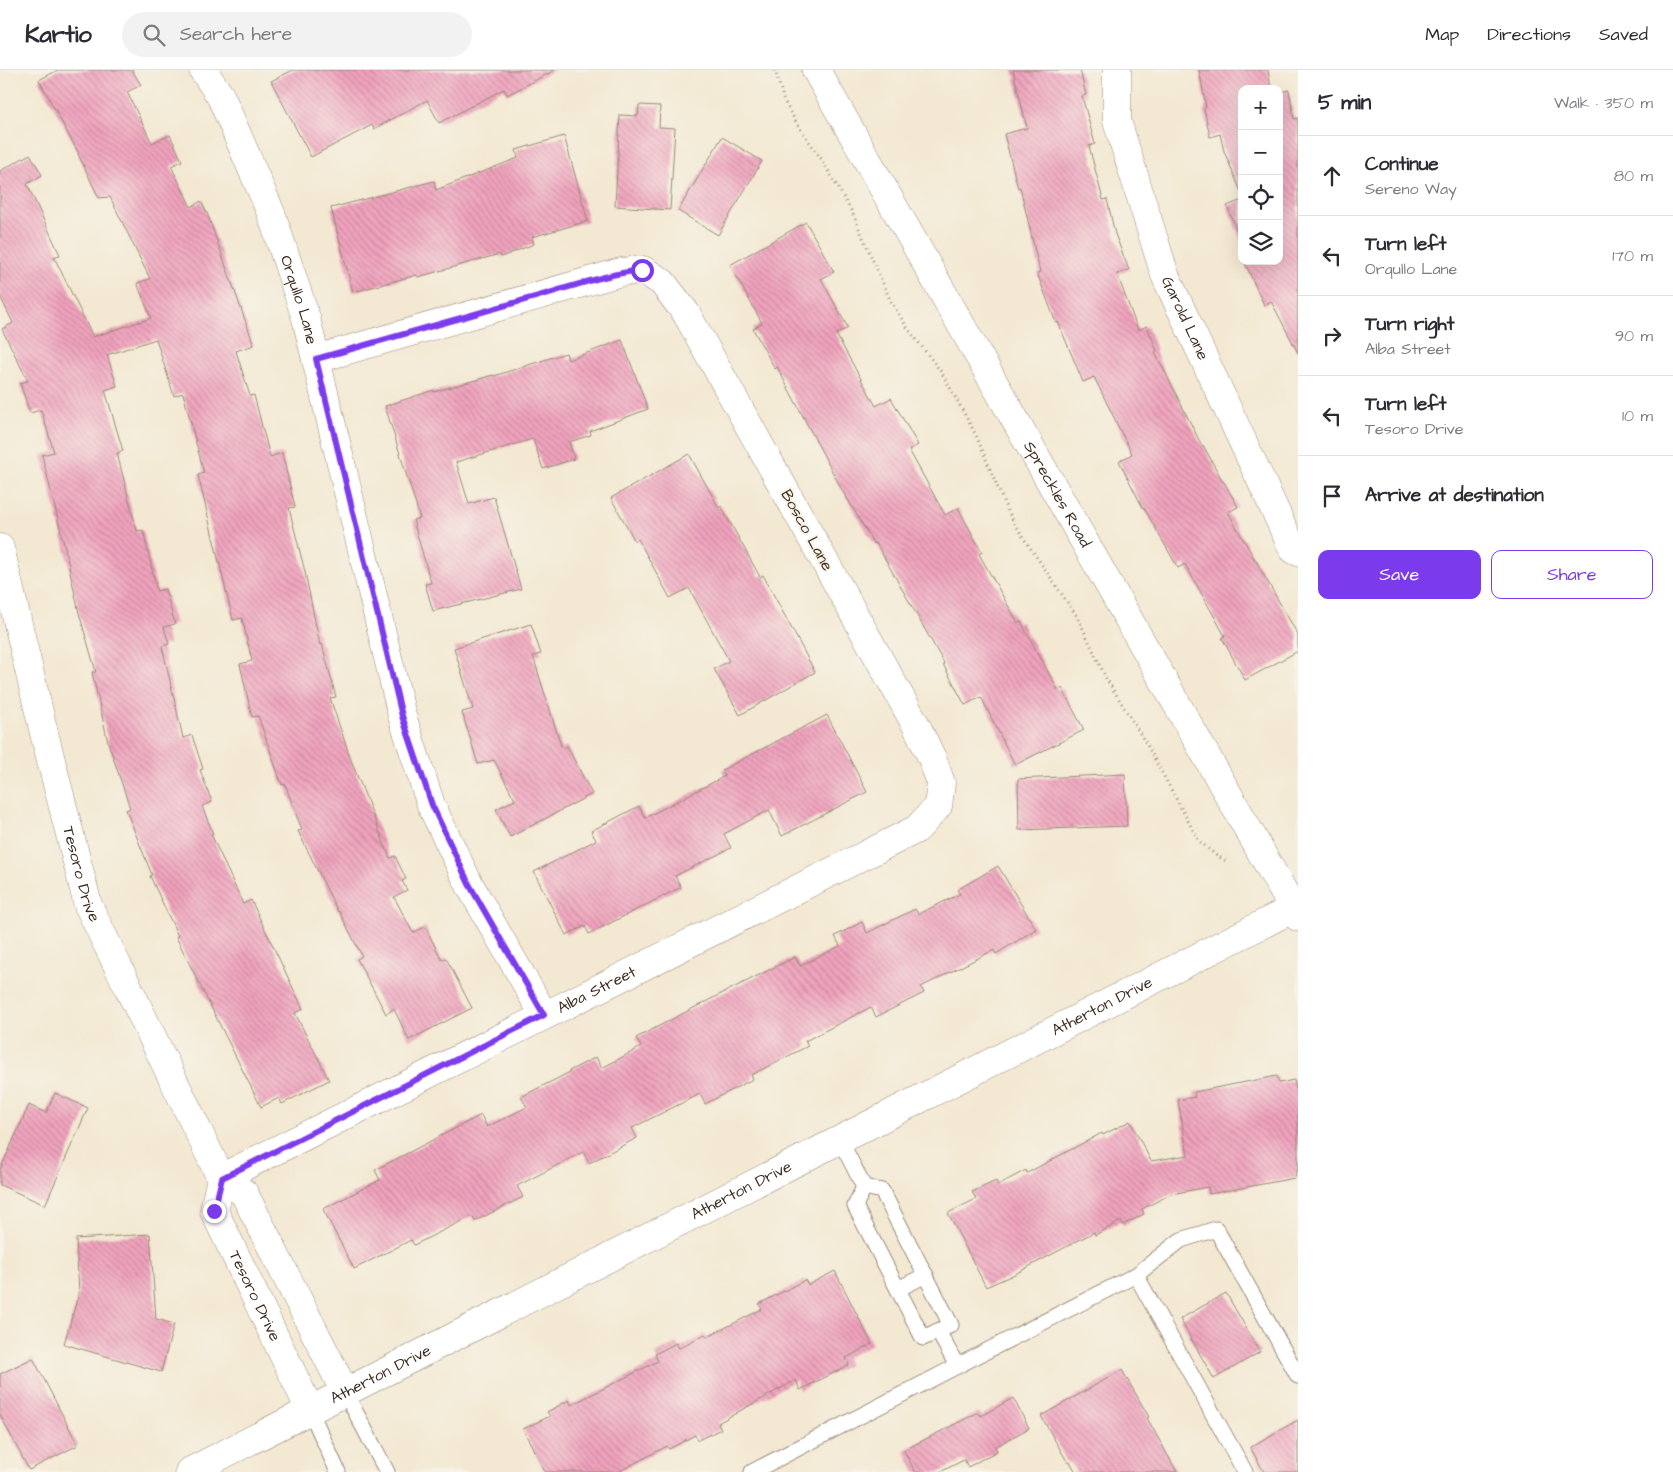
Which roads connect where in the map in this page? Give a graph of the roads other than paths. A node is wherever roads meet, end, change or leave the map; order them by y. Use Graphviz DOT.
graph roads {
  1 [pos="203,70"];
  2 [pos="816,70"];
  3 [pos="1117,70"];
  4 [pos="316,359"];
  5 [pos="0,548"];
  6 [pos="1298,552"];
  7 [pos="938,806"];
  8 [pos="1296,910"];
  9 [pos="544,1015"];
  10 [pos="840,1140"];
  11 [pos="222,1178"];
  12 [pos="864,1187"];
  13 [pos="926,1275"];
  14 [pos="1136,1275"];
  15 [pos="898,1290"];
  16 [pos="938,1331"];
  17 [pos="956,1366"];
  18 [pos="1298,1376"];
  19 [pos="346,1392"];
  20 [pos="310,1410"];
  21 [pos="189,1472"];
  22 [pos="338,1472"];
  23 [pos="387,1472"];
  24 [pos="752,1472"];
  25 [pos="1245,1472"];
  1 -- 4 [label="street, Orqullo Lane"];
  2 -- 8 [label="street, Spreckles Road"];
  3 -- 6 [label="street, Garold Lane"];
  4 -- 7 [label="street, Bosco Lane"];
  4 -- 9 [label="street, Orqullo Lane"];
  5 -- 11 [label="street, Tesoro Drive"];
  7 -- 9 [label="street, Alba Street"];
  8 -- 10 [label="street, Atherton Drive"];
  9 -- 11 [label="street, Alba Street"];
  10 -- 12 [label="lane"];
  10 -- 19 [label="street, Atherton Drive"];
  11 -- 19 [label="street, Tesoro Drive"];
  11 -- 20 [label="street, Tesoro Drive"];
  12 -- 13 [label="lane"];
  12 -- 15 [label="lane"];
  13 -- 15 [label="lane"];
  13 -- 16 [label="lane"];
  14 -- 17 [label="lane"];
  14 -- 18 [label="lane"];
  14 -- 25 [label="lane"];
  15 -- 16 [label="lane"];
  16 -- 17 [label="lane"];
  17 -- 24 [label="lane"];
  19 -- 20 [label="street, Atherton Drive"];
  19 -- 23 [label="lane"];
  20 -- 21 [label="street, Atherton Drive"];
  20 -- 22 [label="lane"];
}
